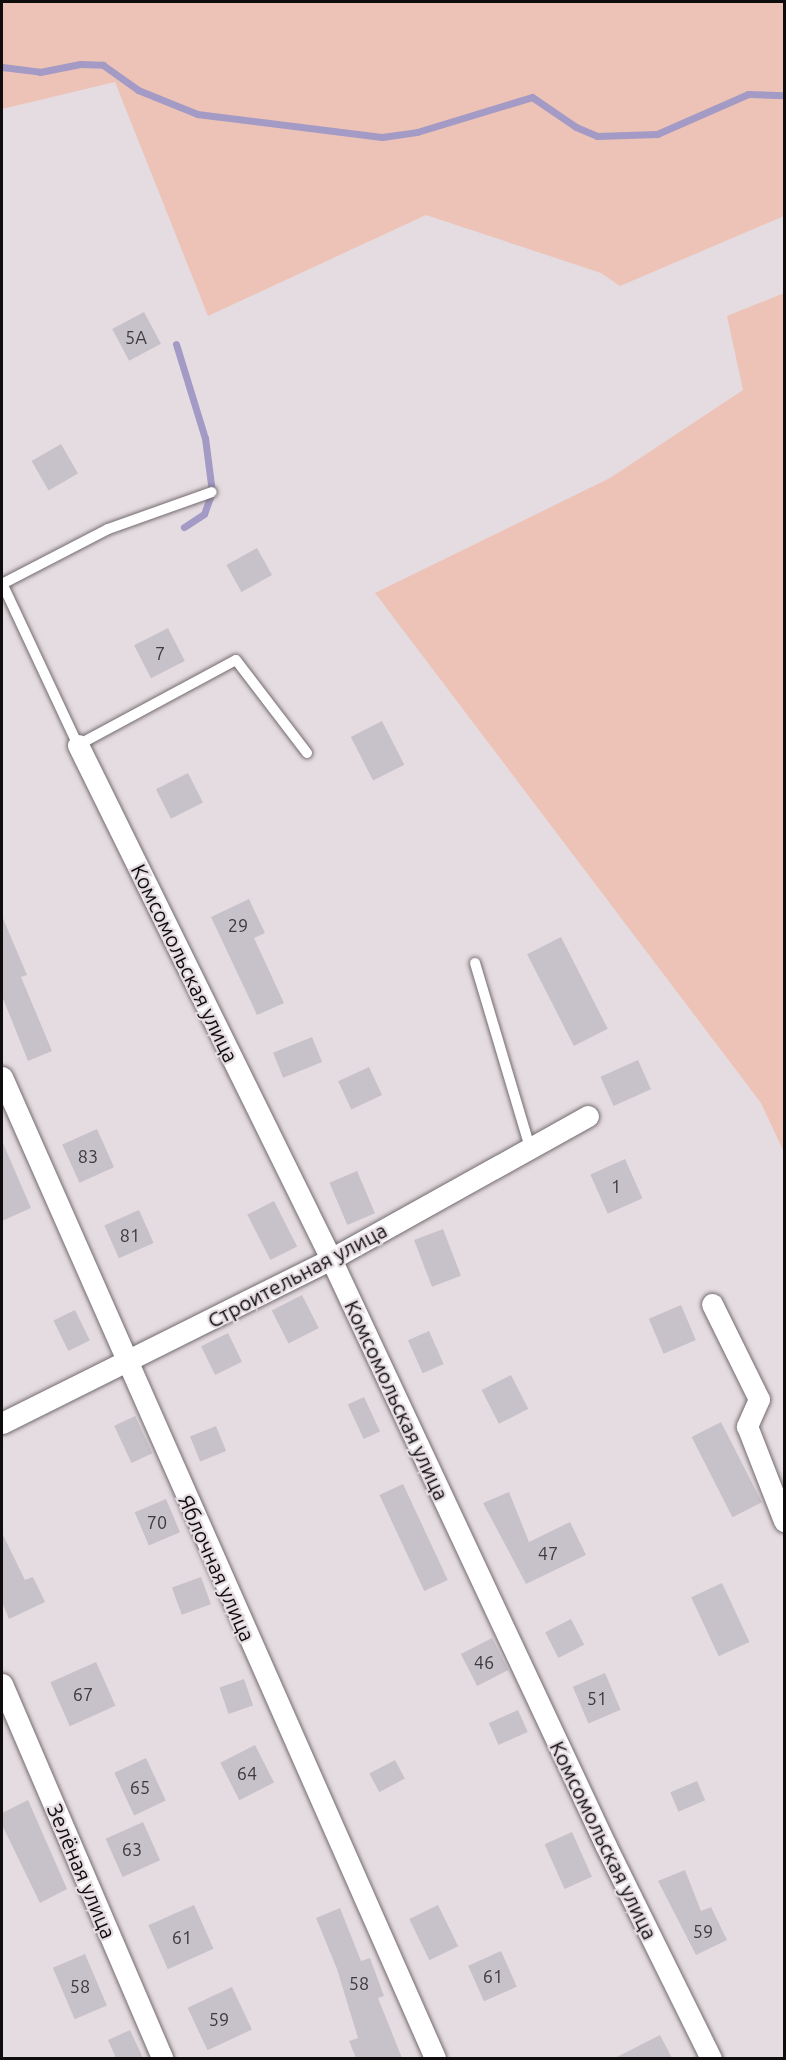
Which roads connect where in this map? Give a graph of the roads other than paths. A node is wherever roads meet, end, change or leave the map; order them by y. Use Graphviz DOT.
graph roads {
  1 [pos="212,492"];
  2 [pos="2,583"];
  3 [pos="78,745"];
  4 [pos="307,753"];
  5 [pos="475,963"];
  6 [pos="2,1077"];
  7 [pos="588,1116"];
  8 [pos="530,1148"];
  9 [pos="331,1259"];
  10 [pos="712,1304"];
  11 [pos="126,1365"];
  12 [pos="2,1423"];
  13 [pos="784,1521"];
  14 [pos="2,1683"];
  15 [pos="162,2058"];
  16 [pos="435,2058"];
  17 [pos="711,2058"];
  1 -- 2 [label="lane"];
  2 -- 3 [label="lane"];
  3 -- 4 [label="lane"];
  3 -- 9 [label="street, Комсомольская улица"];
  5 -- 8 [label="lane"];
  6 -- 11 [label="street, Яблочная улица"];
  7 -- 8 [label="street, Строительная улица"];
  8 -- 9 [label="street, Строительная улица"];
  9 -- 11 [label="street, Строительная улица"];
  9 -- 17 [label="street, Комсомольская улица"];
  10 -- 13 [label="street"];
  11 -- 12 [label="street, Строительная улица"];
  11 -- 16 [label="street, Яблочная улица"];
  14 -- 15 [label="street, Зелёная улица"];
}
